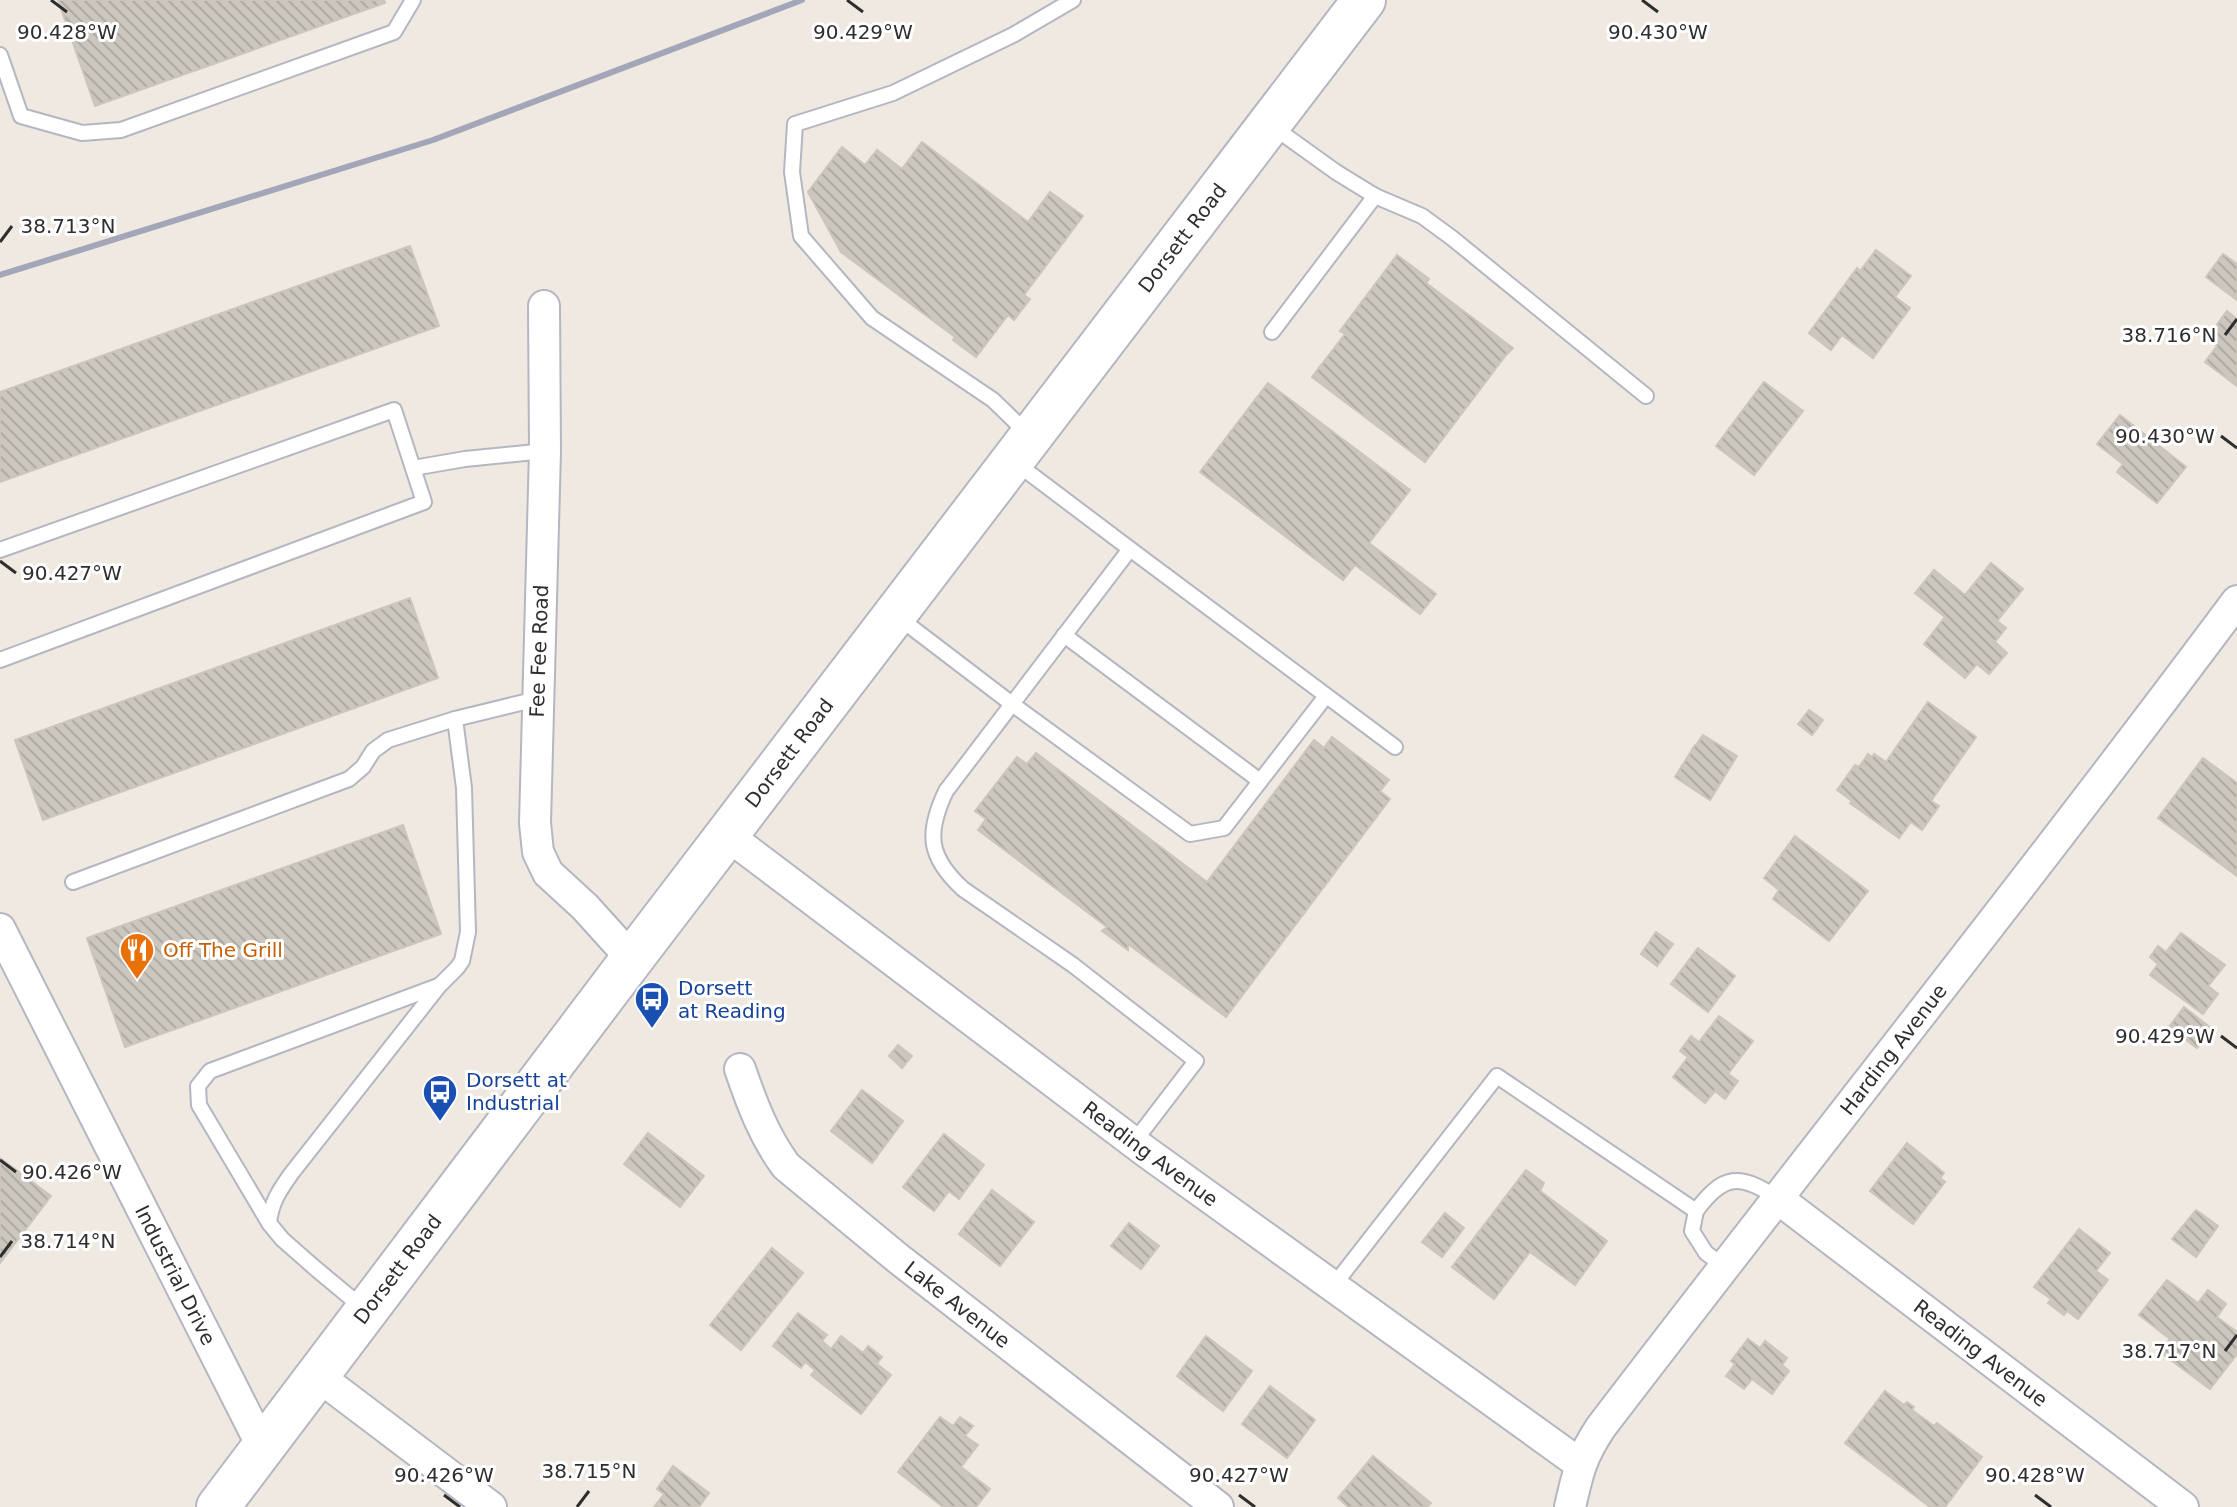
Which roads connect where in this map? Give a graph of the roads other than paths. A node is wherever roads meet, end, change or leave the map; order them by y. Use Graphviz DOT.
graph roads {
  1 [pos="413,0"];
  2 [pos="1073,0"];
  3 [pos="1364,0"];
  4 [pos="0,55"];
  5 [pos="1269,124"];
  6 [pos="1375,196"];
  7 [pos="544,306"];
  8 [pos="1272,332"];
  9 [pos="1646,396"];
  10 [pos="1022,449"];
  11 [pos="545,451"];
  12 [pos="413,468"];
  13 [pos="1130,549"];
  14 [pos="0,550"];
  15 [pos="895,615"];
  16 [pos="2232,620"];
  17 [pos="1064,635"];
  18 [pos="0,660"];
  19 [pos="1326,696"];
  20 [pos="537,699"];
  21 [pos="1012,704"];
  22 [pos="455,719"];
  23 [pos="1395,747"];
  24 [pos="1260,781"];
  25 [pos="727,835"];
  26 [pos="73,882"];
  27 [pos="0,929"];
  28 [pos="632,959"];
  29 [pos="439,986"];
  30 [pos="740,1069"];
  31 [pos="1134,1142"];
  32 [pos="1777,1198"];
  33 [pos="1696,1211"];
  34 [pos="269,1223"];
  35 [pos="1724,1266"];
  36 [pos="1334,1285"];
  37 [pos="367,1310"];
  38 [pos="318,1376"];
  39 [pos="263,1448"];
  40 [pos="1580,1464"];
  41 [pos="218,1507"];
  42 [pos="491,1507"];
  43 [pos="1218,1507"];
  44 [pos="1570,1507"];
  45 [pos="2183,1507"];
  1 -- 4 [label="lane"];
  2 -- 10 [label="lane"];
  3 -- 5 [label="main road, Dorsett Road"];
  5 -- 6 [label="lane"];
  5 -- 10 [label="main road, Dorsett Road"];
  6 -- 8 [label="lane"];
  6 -- 9 [label="lane"];
  7 -- 11 [label="street, Fee Fee Road"];
  10 -- 13 [label="lane"];
  10 -- 15 [label="main road, Dorsett Road"];
  11 -- 12 [label="lane"];
  11 -- 20 [label="street, Fee Fee Road"];
  12 -- 14 [label="lane"];
  12 -- 18 [label="lane"];
  13 -- 17 [label="lane"];
  13 -- 19 [label="lane"];
  15 -- 21 [label="lane"];
  15 -- 25 [label="main road, Dorsett Road"];
  16 -- 32 [label="street, Harding Avenue"];
  17 -- 21 [label="lane"];
  17 -- 24 [label="lane"];
  19 -- 23 [label="lane"];
  19 -- 24 [label="lane"];
  20 -- 22 [label="lane"];
  20 -- 28 [label="street, Fee Fee Road"];
  21 -- 24 [label="lane"];
  21 -- 31 [label="lane"];
  22 -- 26 [label="lane"];
  22 -- 29 [label="lane"];
  25 -- 28 [label="main road, Dorsett Road"];
  25 -- 31 [label="street, Reading Avenue"];
  27 -- 39 [label="street, Industrial Drive"];
  28 -- 37 [label="main road, Dorsett Road"];
  29 -- 34 [label="lane"];
  29 -- 34 [label="lane"];
  30 -- 43 [label="street, Lake Avenue"];
  31 -- 36 [label="street, Reading Avenue"];
  32 -- 33 [label="lane"];
  32 -- 35 [label="street, Harding Avenue"];
  32 -- 45 [label="street, Reading Avenue"];
  33 -- 35 [label="lane"];
  33 -- 36 [label="lane"];
  34 -- 37 [label="lane"];
  35 -- 40 [label="street, Harding Avenue"];
  36 -- 40 [label="street, Reading Avenue"];
  37 -- 38 [label="main road, Dorsett Road"];
  38 -- 39 [label="main road, Dorsett Road"];
  38 -- 42 [label="street"];
  39 -- 41 [label="main road, Dorsett Road"];
  40 -- 44 [label="street, Harding Avenue"];
}
